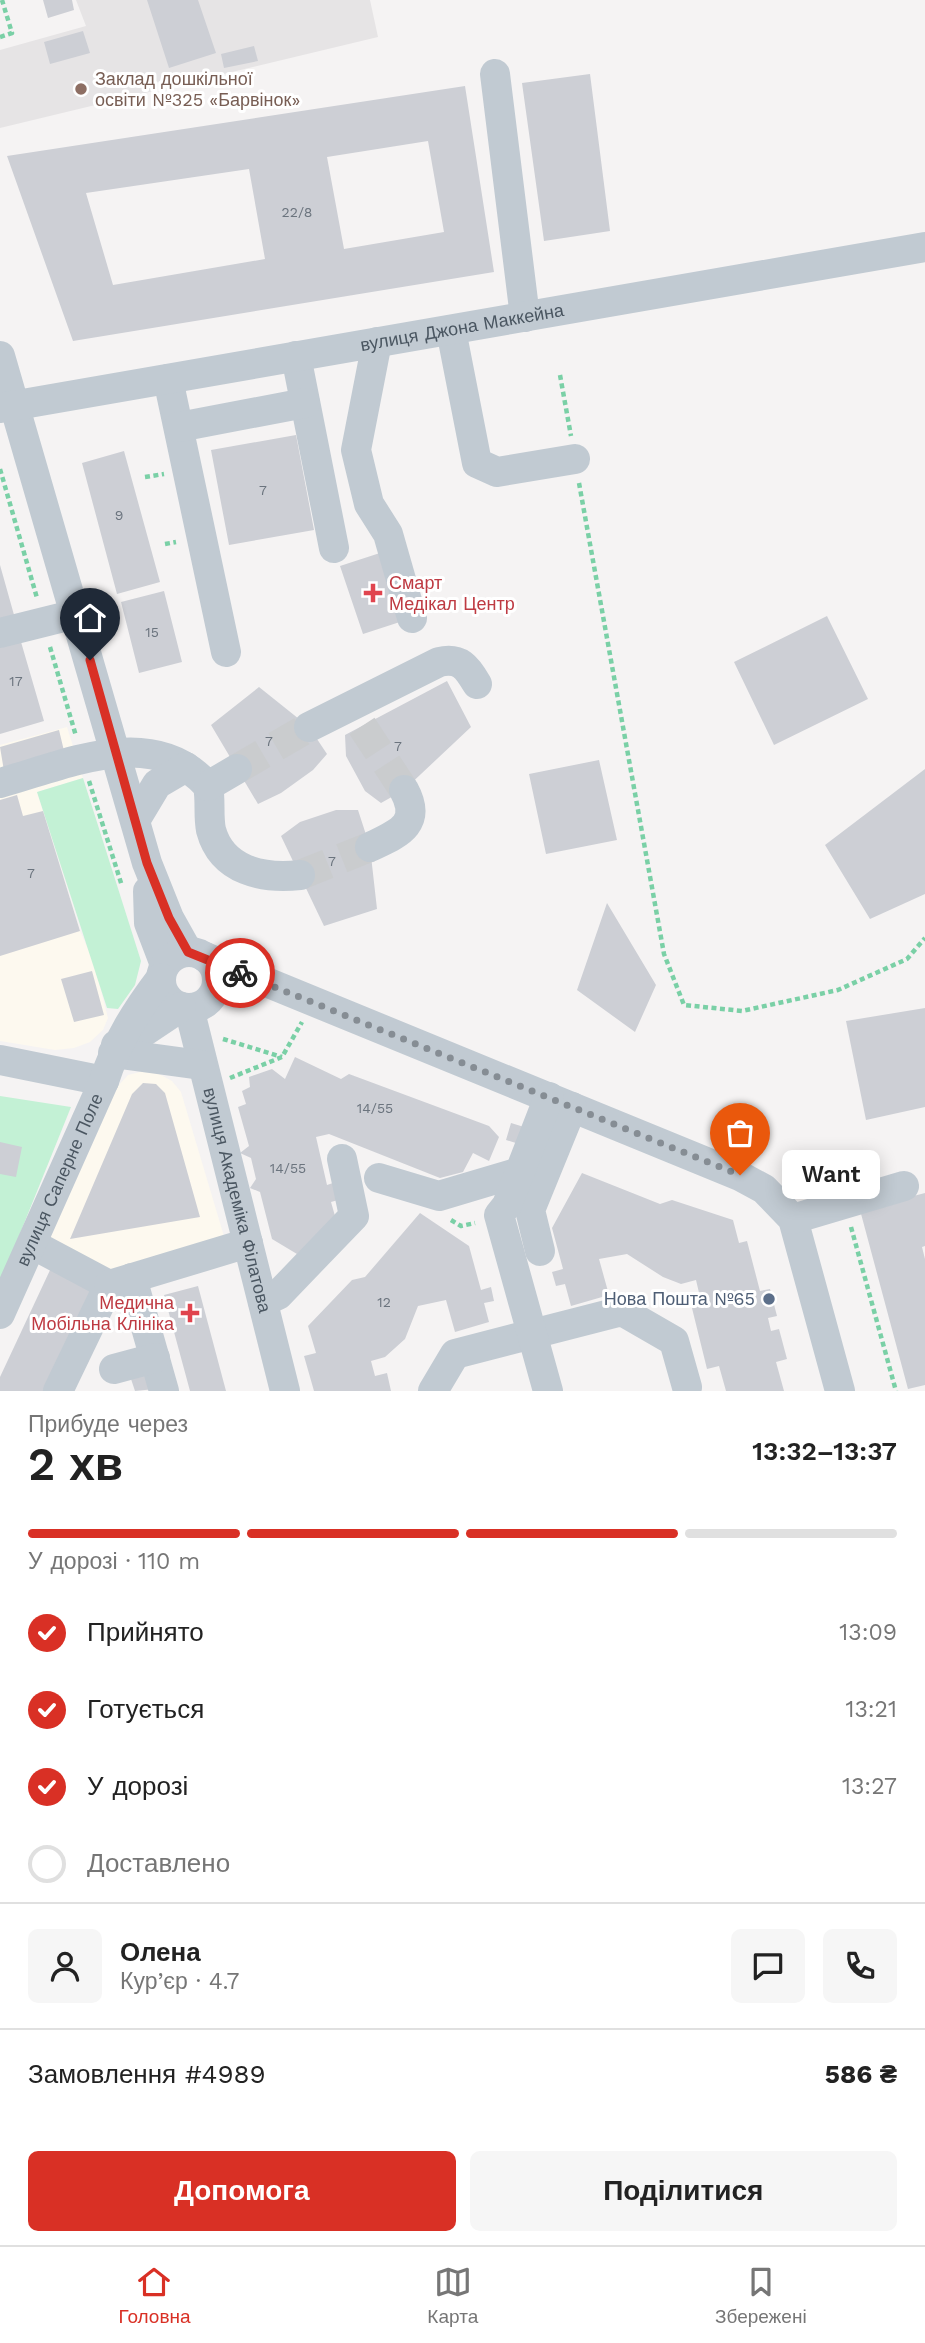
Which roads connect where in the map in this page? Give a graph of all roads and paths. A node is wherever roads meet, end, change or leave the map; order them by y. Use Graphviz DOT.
graph roads {
  1 [pos="2,0"];
  2 [pos="0,37"];
  3 [pos="495,74"];
  4 [pos="925,247"];
  5 [pos="525,317"];
  6 [pos="451,330"];
  7 [pos="377,342"];
  8 [pos="0,356"];
  9 [pos="296,356"];
  10 [pos="560,376"];
  11 [pos="168,379"];
  12 [pos="305,403"];
  13 [pos="8,406"];
  14 [pos="179,427"];
  15 [pos="575,459"];
  16 [pos="0,469"];
  17 [pos="334,548"];
  18 [pos="76,614"];
  19 [pos="412,618"];
  20 [pos="43,621"];
  21 [pos="0,633"];
  22 [pos="226,652"];
  23 [pos="477,684"];
  24 [pos="309,727"];
  25 [pos="117,752"];
  26 [pos="82,758"];
  27 [pos="236,769"];
  28 [pos="197,777"];
  29 [pos="0,783"];
  30 [pos="404,790"];
  31 [pos="136,819"];
  32 [pos="370,846"];
  33 [pos="300,875"];
  34 [pos="125,894"];
  35 [pos="925,938"];
  36 [pos="180,963"];
  37 [pos="258,981"];
  38 [pos="216,990"];
  39 [pos="185,1008"];
  40 [pos="304,1018"];
  41 [pos="219,1038"];
  42 [pos="115,1049"];
  43 [pos="282,1057"];
  44 [pos="0,1060"];
  45 [pos="210,1074"];
  46 [pos="104,1081"];
  47 [pos="561,1102"];
  48 [pos="342,1159"];
  49 [pos="520,1172"];
  50 [pos="379,1178"];
  51 [pos="904,1186"];
  52 [pos="845,1203"];
  53 [pos="793,1219"];
  54 [pos="248,1243"];
  55 [pos="32,1244"];
  56 [pos="540,1251"];
  57 [pos="121,1281"];
  58 [pos="263,1302"];
  59 [pos="0,1314"];
  60 [pos="532,1335"];
  61 [pos="155,1358"];
  62 [pos="114,1369"];
  63 [pos="687,1387"];
  64 [pos="58,1391"];
  65 [pos="164,1391"];
  66 [pos="285,1391"];
  67 [pos="433,1391"];
  68 [pos="548,1391"];
  69 [pos="840,1391"];
  70 [pos="895,1391"];
  1 -- 2 [label="path"];
  3 -- 5 [label="street"];
  4 -- 5 [label="street, вулиця Джона Маккейна"];
  5 -- 6 [label="street, вулиця Джона Маккейна"];
  6 -- 7 [label="street, вулиця Джона Маккейна"];
  6 -- 15 [label="street"];
  7 -- 9 [label="street, вулиця Джона Маккейна"];
  7 -- 19 [label="street"];
  8 -- 13 [label="street"];
  9 -- 11 [label="street, вулиця Джона Маккейна"];
  9 -- 12 [label="street"];
  10 -- 15 [label="path"];
  11 -- 13 [label="street, вулиця Джона Маккейна"];
  11 -- 14 [label="street"];
  12 -- 14 [label="street"];
  12 -- 17 [label="street"];
  13 -- 18 [label="street"];
  14 -- 22 [label="street"];
  15 -- 35 [label="path"];
  16 -- 20 [label="path"];
  18 -- 20 [label="street"];
  18 -- 25 [label="street"];
  20 -- 21 [label="street"];
  20 -- 26 [label="path"];
  23 -- 24 [label="street"];
  25 -- 26 [label="street"];
  25 -- 28 [label="street"];
  25 -- 31 [label="street"];
  26 -- 29 [label="street"];
  26 -- 34 [label="path"];
  27 -- 28 [label="street"];
  28 -- 31 [label="street"];
  28 -- 33 [label="street"];
  30 -- 32 [label="street"];
  31 -- 36 [label="street"];
  36 -- 37 [label="street"];
  36 -- 38 [label="street"];
  36 -- 39 [label="street"];
  36 -- 42 [label="street, вулиця Саперне Поле"];
  37 -- 38 [label="street"];
  37 -- 47 [label="street"];
  38 -- 39 [label="street"];
  39 -- 42 [label="street"];
  39 -- 45 [label="street, вулиця Академіка Філатова"];
  40 -- 43 [label="path"];
  41 -- 43 [label="path"];
  42 -- 45 [label="street"];
  42 -- 46 [label="street, вулиця Саперне Поле"];
  43 -- 45 [label="path"];
  44 -- 46 [label="street"];
  45 -- 54 [label="street, вулиця Академіка Філатова"];
  46 -- 55 [label="street, вулиця Саперне Поле"];
  47 -- 49 [label="street"];
  47 -- 53 [label="street"];
  47 -- 56 [label="street"];
  48 -- 58 [label="street"];
  49 -- 50 [label="street"];
  49 -- 60 [label="street"];
  51 -- 52 [label="street"];
  52 -- 53 [label="street"];
  52 -- 70 [label="path"];
  53 -- 69 [label="street"];
  54 -- 57 [label="street"];
  54 -- 58 [label="street, вулиця Академіка Філатова"];
  55 -- 57 [label="street"];
  55 -- 59 [label="street, вулиця Саперне Поле"];
  57 -- 61 [label="street"];
  57 -- 64 [label="street"];
  58 -- 66 [label="street, вулиця Академіка Філатова"];
  60 -- 63 [label="street"];
  60 -- 67 [label="street"];
  60 -- 68 [label="street"];
  61 -- 62 [label="street"];
  61 -- 65 [label="street"];
}
